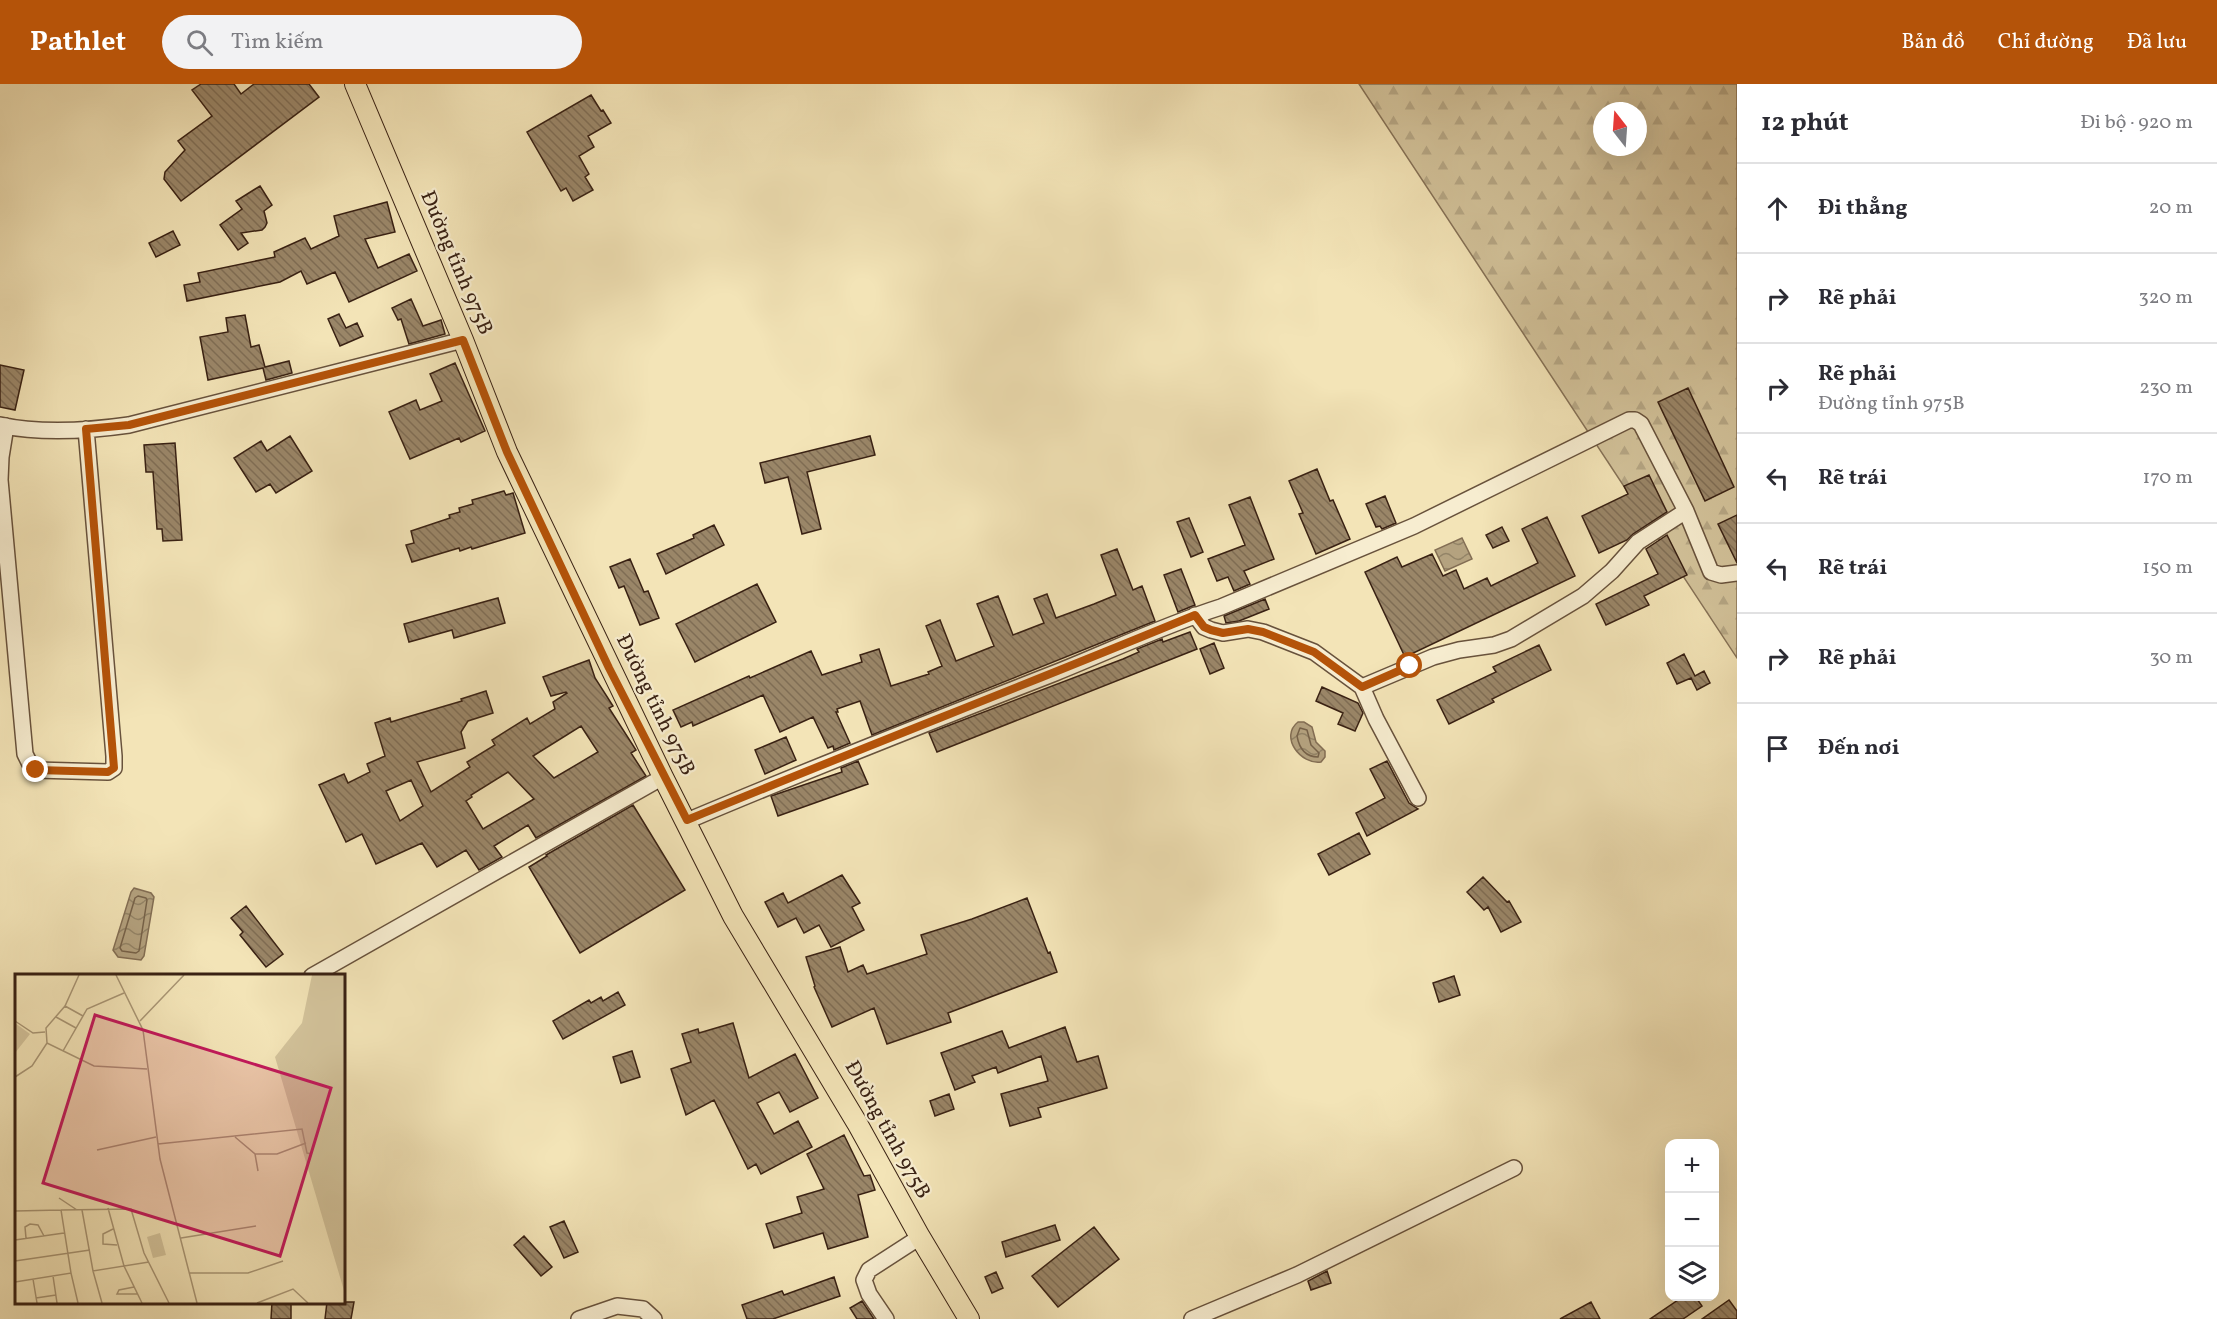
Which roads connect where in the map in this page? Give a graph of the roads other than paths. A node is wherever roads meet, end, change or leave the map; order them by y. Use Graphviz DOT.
graph roads {
  1 [pos="355,84"];
  2 [pos="463,340"];
  3 [pos="3,425"];
  4 [pos="86,429"];
  5 [pos="1686,511"];
  6 [pos="1737,573"];
  7 [pos="1195,615"];
  8 [pos="1362,687"];
  9 [pos="663,777"];
  10 [pos="1418,798"];
  11 [pos="687,820"];
  12 [pos="314,974"];
  13 [pos="1514,1168"];
  14 [pos="920,1237"];
  15 [pos="579,1319"];
  16 [pos="654,1319"];
  17 [pos="886,1319"];
  18 [pos="969,1319"];
  19 [pos="1192,1319"];
  1 -- 2 [label="main road, Đường tỉnh 975B"];
  2 -- 4 [label="street"];
  2 -- 9 [label="main road, Đường tỉnh 975B"];
  3 -- 4 [label="street"];
  3 -- 4 [label="street"];
  5 -- 6 [label="street"];
  5 -- 7 [label="street"];
  5 -- 8 [label="street"];
  7 -- 8 [label="street"];
  7 -- 11 [label="street"];
  8 -- 10 [label="street"];
  9 -- 11 [label="main road, Đường tỉnh 975B"];
  9 -- 12 [label="street"];
  11 -- 14 [label="main road, Đường tỉnh 975B"];
  13 -- 19 [label="street"];
  14 -- 17 [label="street"];
  14 -- 18 [label="main road, Đường tỉnh 975B"];
  15 -- 16 [label="street"];
}
